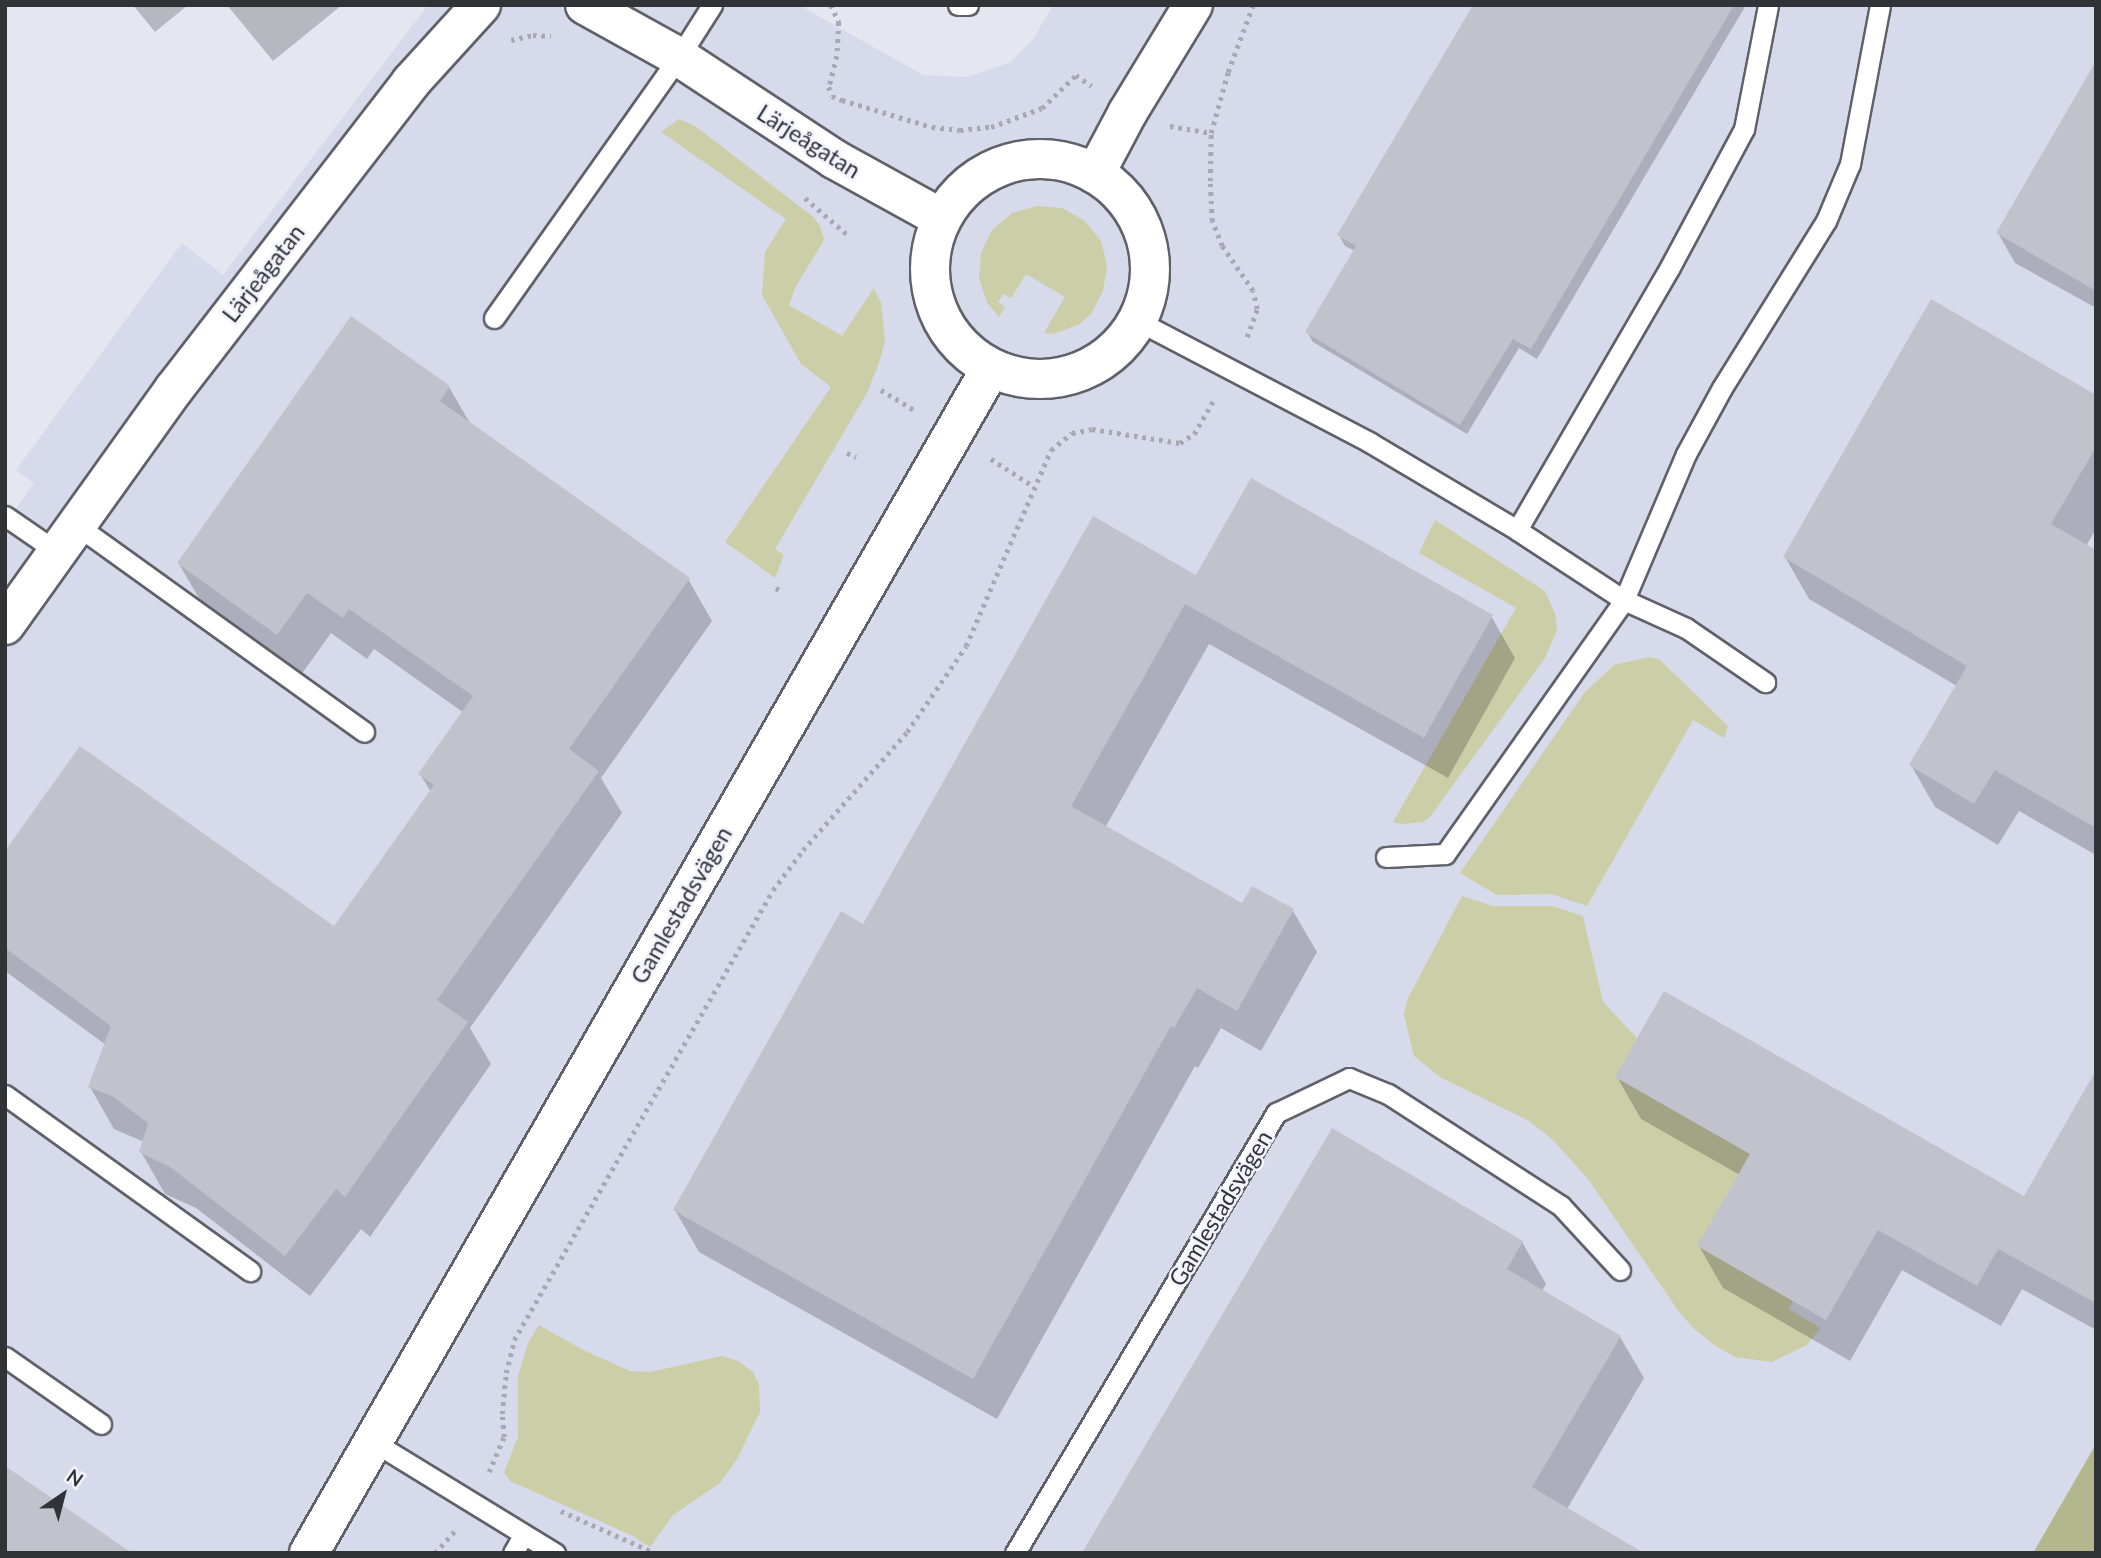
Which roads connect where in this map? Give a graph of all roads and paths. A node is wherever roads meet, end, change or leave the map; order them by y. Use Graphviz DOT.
graph roads {
  1 [pos="481,5"];
  2 [pos="585,5"];
  3 [pos="712,5"];
  4 [pos="831,5"];
  5 [pos="958,5"];
  6 [pos="968,5"];
  7 [pos="1193,5"];
  8 [pos="1253,5"];
  9 [pos="1768,5"];
  10 [pos="1880,5"];
  11 [pos="560,36"];
  12 [pos="502,45"];
  13 [pos="679,57"];
  14 [pos="1128,113"];
  15 [pos="1211,132"];
  16 [pos="1095,174"];
  17 [pos="804,197"];
  18 [pos="942,218"];
  19 [pos="849,236"];
  20 [pos="494,318"];
  21 [pos="1138,321"];
  22 [pos="991,368"];
  23 [pos="1230,371"];
  24 [pos="848,453"];
  25 [pos="856,457"];
  26 [pos="5,516"];
  27 [pos="1517,530"];
  28 [pos="65,538"];
  29 [pos="776,588"];
  30 [pos="783,592"];
  31 [pos="1624,600"];
  32 [pos="5,625"];
  33 [pos="1765,682"];
  34 [pos="364,732"];
  35 [pos="1386,857"];
  36 [pos="5,1095"];
  37 [pos="1620,1270"];
  38 [pos="250,1271"];
  39 [pos="5,1357"];
  40 [pos="101,1424"];
  41 [pos="372,1441"];
  42 [pos="489,1473"];
  43 [pos="500,1481"];
  44 [pos="474,1503"];
  45 [pos="559,1510"];
  46 [pos="518,1544"];
  47 [pos="309,1553"];
  48 [pos="435,1553"];
  49 [pos="555,1553"];
  50 [pos="655,1553"];
  51 [pos="1015,1553"];
  1 -- 28 [label="street, Lärjeågatan"];
  2 -- 13 [label="street, Lärjeågatan"];
  3 -- 13 [label="lane"];
  4 -- 14 [label="path"];
  5 -- 6 [label="lane"];
  7 -- 14 [label="street"];
  8 -- 15 [label="path"];
  9 -- 27 [label="lane"];
  10 -- 31 [label="lane"];
  11 -- 12 [label="path"];
  13 -- 18 [label="street, Lärjeågatan"];
  13 -- 20 [label="lane"];
  14 -- 15 [label="path"];
  14 -- 16 [label="street"];
  15 -- 23 [label="path"];
  16 -- 18 [label="street"];
  16 -- 21 [label="street"];
  17 -- 19 [label="path"];
  18 -- 22 [label="street"];
  21 -- 22 [label="street"];
  21 -- 23 [label="lane"];
  22 -- 41 [label="street, Gamlestadsvägen"];
  23 -- 27 [label="lane"];
  23 -- 42 [label="path"];
  24 -- 25 [label="path"];
  26 -- 28 [label="lane"];
  27 -- 31 [label="lane"];
  28 -- 32 [label="street, Lärjeågatan"];
  28 -- 34 [label="lane"];
  29 -- 30 [label="path"];
  31 -- 33 [label="lane"];
  31 -- 35 [label="lane"];
  36 -- 38 [label="lane"];
  37 -- 51 [label="lane, Gamlestadsvägen"];
  39 -- 40 [label="lane"];
  41 -- 44 [label="lane"];
  41 -- 47 [label="street, Gamlestadsvägen"];
  42 -- 43 [label="path"];
  42 -- 44 [label="path"];
  44 -- 46 [label="lane"];
  44 -- 48 [label="path"];
  45 -- 50 [label="path"];
  46 -- 49 [label="lane"];
}
